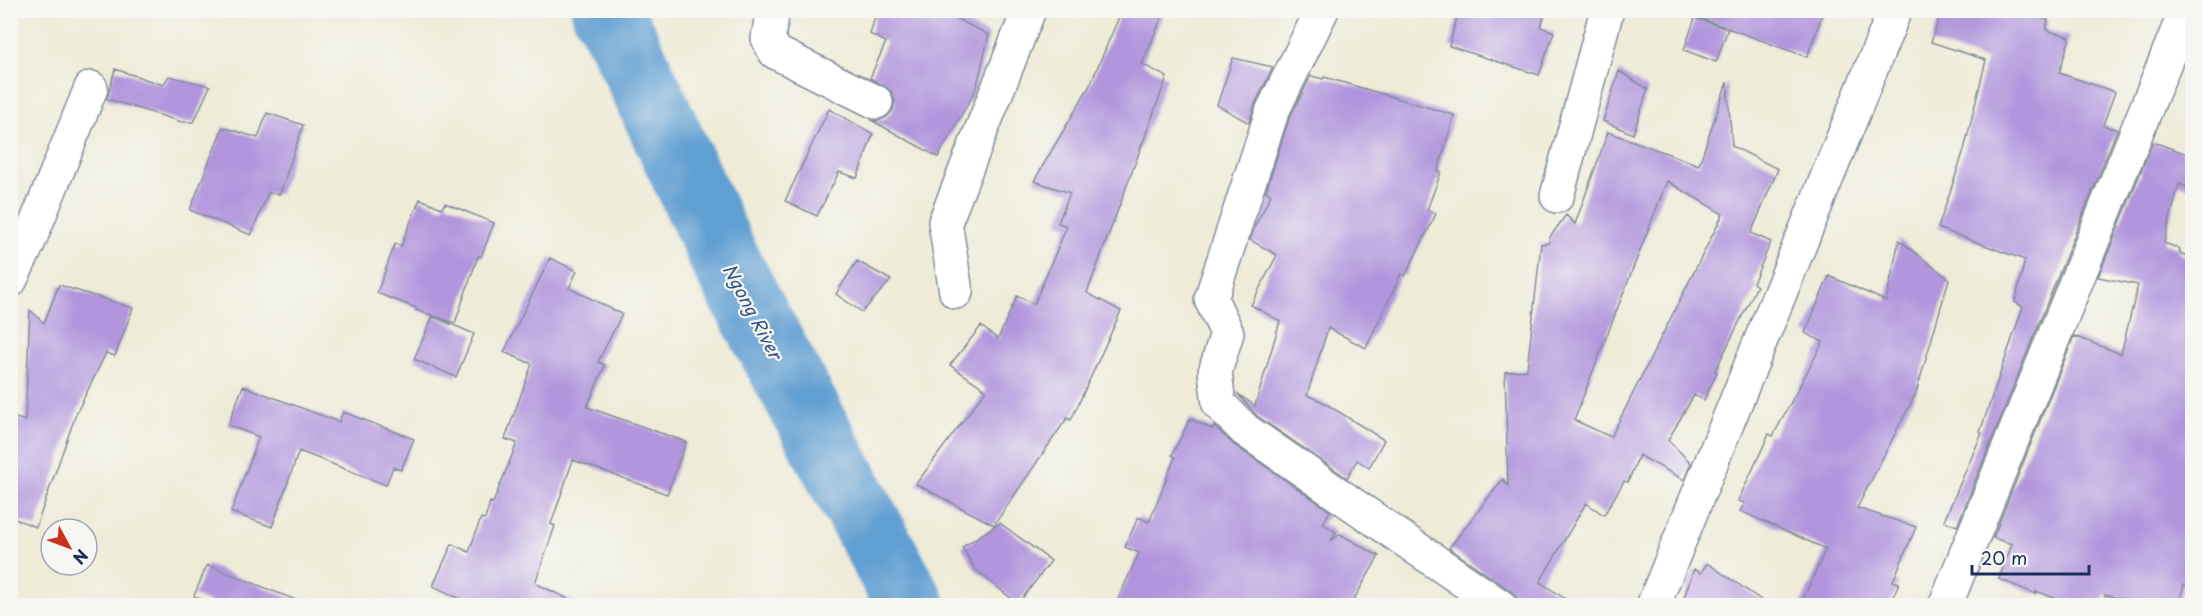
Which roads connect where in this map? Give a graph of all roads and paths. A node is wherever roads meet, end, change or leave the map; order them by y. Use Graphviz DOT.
graph roads {
  1 [pos="773,10"];
  2 [pos="1029,10"];
  3 [pos="1322,10"];
  4 [pos="1607,10"];
  5 [pos="1895,10"];
  6 [pos="2186,10"];
  7 [pos="91,88"];
  8 [pos="876,102"];
  9 [pos="1557,196"];
  10 [pos="10,281"];
  11 [pos="956,292"];
  12 [pos="1500,606"];
  13 [pos="1653,606"];
  14 [pos="1945,606"];
  1 -- 8 [label="street"];
  2 -- 11 [label="street"];
  3 -- 12 [label="street"];
  4 -- 9 [label="street"];
  5 -- 13 [label="street"];
  6 -- 14 [label="street"];
  7 -- 10 [label="street"];
}
